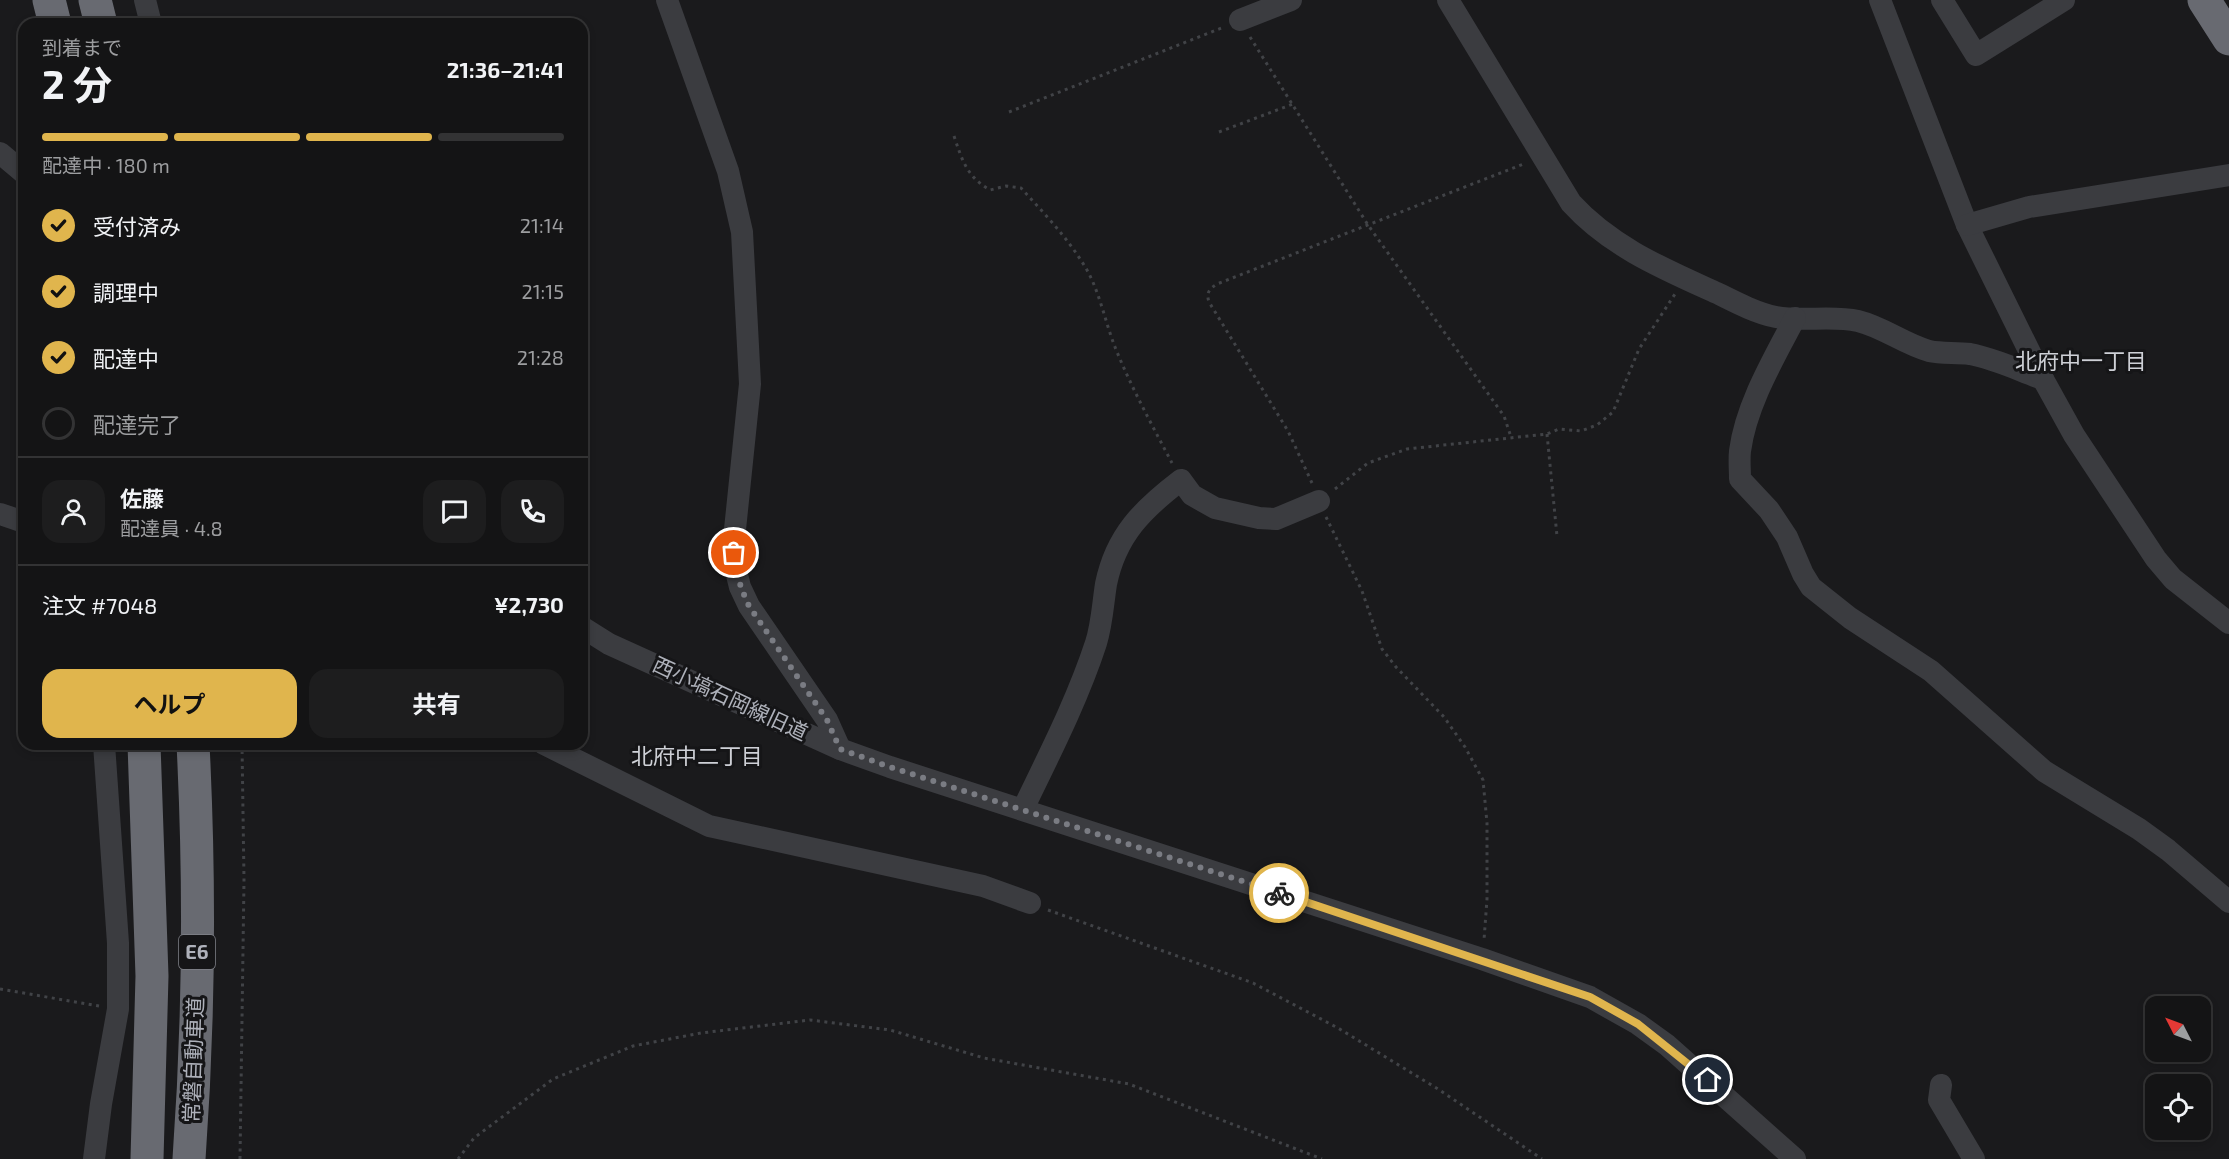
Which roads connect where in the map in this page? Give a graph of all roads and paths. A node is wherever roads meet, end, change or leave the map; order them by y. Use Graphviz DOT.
graph roads {
  1 [pos="50,0"];
  2 [pos="95,0"];
  3 [pos="145,0"];
  4 [pos="668,0"];
  5 [pos="1291,0"];
  6 [pos="1448,0"];
  7 [pos="1880,0"];
  8 [pos="1942,0"];
  9 [pos="2064,0"];
  10 [pos="2204,0"];
  11 [pos="54,18"];
  12 [pos="100,18"];
  13 [pos="150,18"];
  14 [pos="1240,20"];
  15 [pos="2229,39"];
  16 [pos="1293,104"];
  17 [pos="1009,111"];
  18 [pos="1219,132"];
  19 [pos="954,136"];
  20 [pos="0,153"];
  21 [pos="1542,156"];
  22 [pos="18,168"];
  23 [pos="2229,175"];
  24 [pos="1368,225"];
  25 [pos="1967,225"];
  26 [pos="1685,279"];
  27 [pos="1796,318"];
  28 [pos="2043,379"];
  29 [pos="1548,434"];
  30 [pos="1511,437"];
  31 [pos="1181,480"];
  32 [pos="1319,501"];
  33 [pos="0,514"];
  34 [pos="18,520"];
  35 [pos="1557,536"];
  36 [pos="2229,623"];
  37 [pos="588,631"];
  38 [pos="840,749"];
  39 [pos="105,750"];
  40 [pos="144,750"];
  41 [pos="193,750"];
  42 [pos="242,750"];
  43 [pos="556,750"];
  44 [pos="1023,809"];
  45 [pos="2229,902"];
  46 [pos="1030,903"];
  47 [pos="1482,959"];
  48 [pos="0,989"];
  49 [pos="118,1009"];
  50 [pos="1941,1085"];
  51 [pos="94,1159"];
  52 [pos="147,1159"];
  53 [pos="189,1159"];
  54 [pos="240,1159"];
  55 [pos="458,1159"];
  56 [pos="1322,1159"];
  57 [pos="1542,1159"];
  58 [pos="1795,1159"];
  59 [pos="1974,1159"];
  1 -- 11 [label="highway"];
  2 -- 12 [label="highway"];
  3 -- 13 [label="street"];
  4 -- 38 [label="street"];
  5 -- 14 [label="street"];
  6 -- 21 [label="street"];
  7 -- 25 [label="street"];
  8 -- 9 [label="street"];
  10 -- 15 [label="highway"];
  14 -- 16 [label="path"];
  14 -- 17 [label="path"];
  16 -- 18 [label="path"];
  16 -- 24 [label="path"];
  19 -- 31 [label="path"];
  20 -- 22 [label="street"];
  21 -- 24 [label="path"];
  21 -- 26 [label="street"];
  23 -- 25 [label="street"];
  24 -- 30 [label="path"];
  24 -- 32 [label="path"];
  25 -- 28 [label="street"];
  26 -- 27 [label="street"];
  26 -- 29 [label="path"];
  27 -- 28 [label="street"];
  27 -- 45 [label="street"];
  28 -- 36 [label="street"];
  29 -- 30 [label="path"];
  29 -- 35 [label="path"];
  30 -- 32 [label="path"];
  31 -- 32 [label="street"];
  31 -- 44 [label="street"];
  32 -- 47 [label="path"];
  33 -- 34 [label="street"];
  37 -- 38 [label="street, 西小塙石岡線旧道"];
  38 -- 44 [label="street, 西小塙石岡線旧道"];
  39 -- 49 [label="street"];
  40 -- 52 [label="highway, 常磐自動車道 / E6"];
  41 -- 53 [label="highway, 常磐自動車道 / E6"];
  42 -- 54 [label="path"];
  43 -- 46 [label="street"];
  44 -- 47 [label="street, 西小塙石岡線旧道"];
  46 -- 57 [label="path"];
  47 -- 58 [label="street, 西小塙石岡線旧道"];
  48 -- 49 [label="path"];
  49 -- 51 [label="street"];
  50 -- 59 [label="street"];
  55 -- 56 [label="path"];
}
